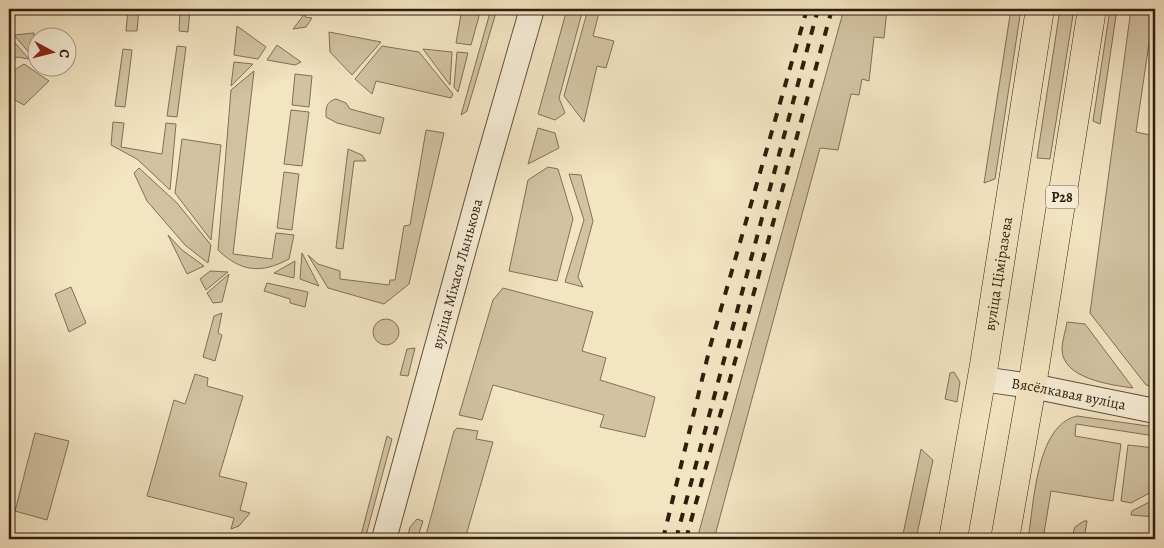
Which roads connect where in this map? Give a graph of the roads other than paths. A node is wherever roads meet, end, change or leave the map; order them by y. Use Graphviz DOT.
graph roads {
  1 [pos="532,9"];
  2 [pos="1040,9"];
  3 [pos="1092,9"];
  4 [pos="982,379"];
  5 [pos="1032,386"];
  6 [pos="1155,411"];
  7 [pos="384,539"];
  8 [pos="953,539"];
  9 [pos="1005,539"];
  1 -- 7 [label="street, вуліца Міхася Лынькова"];
  2 -- 4 [label="main road, вуліца Ціміразева"];
  3 -- 5 [label="main road, Р28"];
  4 -- 5 [label="street, Вясёлкавая вуліца"];
  4 -- 8 [label="main road, вуліца Ціміразева"];
  5 -- 6 [label="street, Вясёлкавая вуліца"];
  5 -- 9 [label="main road, Р28"];
}
